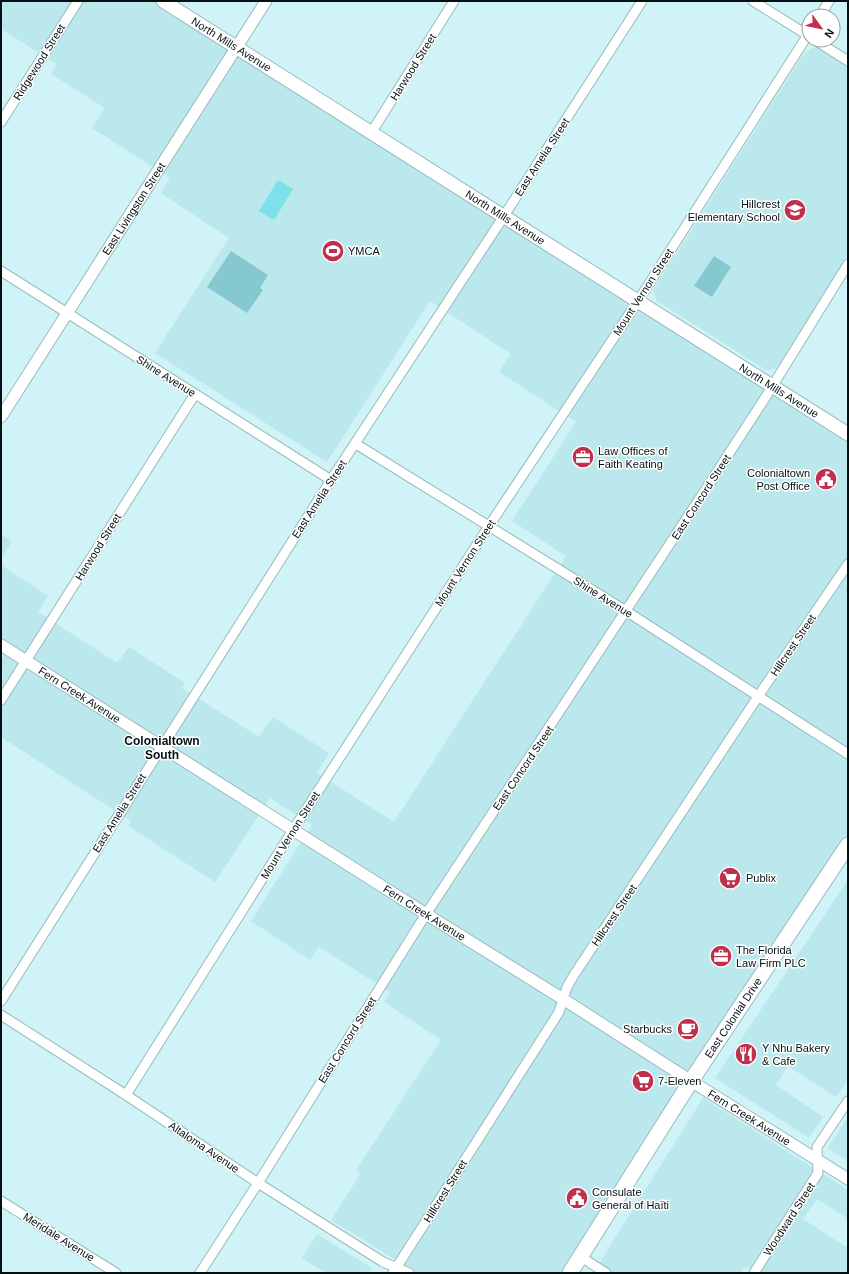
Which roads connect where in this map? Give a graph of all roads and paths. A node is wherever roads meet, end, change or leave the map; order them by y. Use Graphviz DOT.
graph roads {
  1 [pos="78,1"];
  2 [pos="163,1"];
  3 [pos="266,1"];
  4 [pos="454,1"];
  5 [pos="642,1"];
  6 [pos="753,1"];
  7 [pos="801,30"];
  8 [pos="237,47"];
  9 [pos="802,48"];
  10 [pos="828,48"];
  11 [pos="848,62"];
  12 [pos="1,122"];
  13 [pos="371,133"];
  14 [pos="504,216"];
  15 [pos="848,264"];
  16 [pos="1,271"];
  17 [pos="638,301"];
  18 [pos="67,313"];
  19 [pos="773,386"];
  20 [pos="195,394"];
  21 [pos="1,417"];
  22 [pos="848,434"];
  23 [pos="356,444"];
  24 [pos="331,480"];
  25 [pos="489,526"];
  26 [pos="848,564"];
  27 [pos="626,611"];
  28 [pos="1,645"];
  29 [pos="26,660"];
  30 [pos="759,696"];
  31 [pos="1,700"];
  32 [pos="162,746"];
  33 [pos="848,754"];
  34 [pos="293,830"];
  35 [pos="848,845"];
  36 [pos="426,914"];
  37 [pos="563,999"];
  38 [pos="1,1001"];
  39 [pos="1,1015"];
  40 [pos="691,1081"];
  41 [pos="126,1095"];
  42 [pos="848,1100"];
  43 [pos="818,1160"];
  44 [pos="848,1179"];
  45 [pos="258,1183"];
  46 [pos="1,1201"];
  47 [pos="581,1257"];
  48 [pos="395,1270"];
  49 [pos="116,1273"];
  50 [pos="200,1273"];
  51 [pos="409,1273"];
  52 [pos="570,1273"];
  53 [pos="606,1273"];
  54 [pos="754,1273"];
  1 -- 12 [label="street, Ridgewood Street"];
  2 -- 8 [label="main road, North Mills Avenue"];
  3 -- 8 [label="street, East Livingston Street"];
  4 -- 13 [label="street, Harwood Street"];
  5 -- 14 [label="street, East Amelia Street"];
  6 -- 7 [label="street"];
  8 -- 13 [label="main road, North Mills Avenue"];
  8 -- 18 [label="street, East Livingston Street"];
  9 -- 17 [label="street, Mount Vernon Street"];
  10 -- 11 [label="street"];
  13 -- 14 [label="main road, North Mills Avenue"];
  14 -- 17 [label="main road, North Mills Avenue"];
  14 -- 23 [label="street, East Amelia Street"];
  15 -- 19 [label="street, East Concord Street"];
  16 -- 18 [label="street, Shine Avenue"];
  17 -- 19 [label="main road, North Mills Avenue"];
  17 -- 25 [label="street, Mount Vernon Street"];
  18 -- 20 [label="street, Shine Avenue"];
  18 -- 21 [label="street, East Livingston Street"];
  19 -- 22 [label="main road, North Mills Avenue"];
  19 -- 27 [label="street, East Concord Street"];
  20 -- 24 [label="street, Shine Avenue"];
  20 -- 29 [label="street, Harwood Street"];
  23 -- 24 [label="street, East Amelia Street"];
  23 -- 25 [label="street, Shine Avenue"];
  24 -- 32 [label="street, East Amelia Street"];
  25 -- 27 [label="street, Shine Avenue"];
  25 -- 34 [label="street, Mount Vernon Street"];
  26 -- 30 [label="street, Hillcrest Street"];
  27 -- 30 [label="street, Shine Avenue"];
  27 -- 36 [label="street, East Concord Street"];
  28 -- 29 [label="street, Fern Creek Avenue"];
  29 -- 31 [label="street, Harwood Street"];
  29 -- 32 [label="street, Fern Creek Avenue"];
  30 -- 33 [label="street, Shine Avenue"];
  30 -- 37 [label="street, Hillcrest Street"];
  32 -- 34 [label="street, Fern Creek Avenue"];
  32 -- 38 [label="street, East Amelia Street"];
  34 -- 36 [label="street, Fern Creek Avenue"];
  34 -- 41 [label="street, Mount Vernon Street"];
  35 -- 40 [label="highway, East Colonial Drive"];
  36 -- 37 [label="street, Fern Creek Avenue"];
  36 -- 45 [label="street, East Concord Street"];
  37 -- 40 [label="street, Fern Creek Avenue"];
  37 -- 48 [label="street, Hillcrest Street"];
  39 -- 41 [label="street, Altaloma Avenue"];
  40 -- 43 [label="street, Fern Creek Avenue"];
  40 -- 47 [label="highway, East Colonial Drive"];
  41 -- 45 [label="street, Altaloma Avenue"];
  42 -- 43 [label="street, Woodward Street"];
  43 -- 44 [label="street, Fern Creek Avenue"];
  43 -- 54 [label="street, Woodward Street"];
  45 -- 48 [label="street, Altaloma Avenue"];
  45 -- 50 [label="street, East Concord Street"];
  46 -- 49 [label="street, Meridale Avenue"];
  47 -- 52 [label="highway, East Colonial Drive"];
  47 -- 53 [label="street"];
  48 -- 51 [label="street, Altaloma Avenue"];
}
